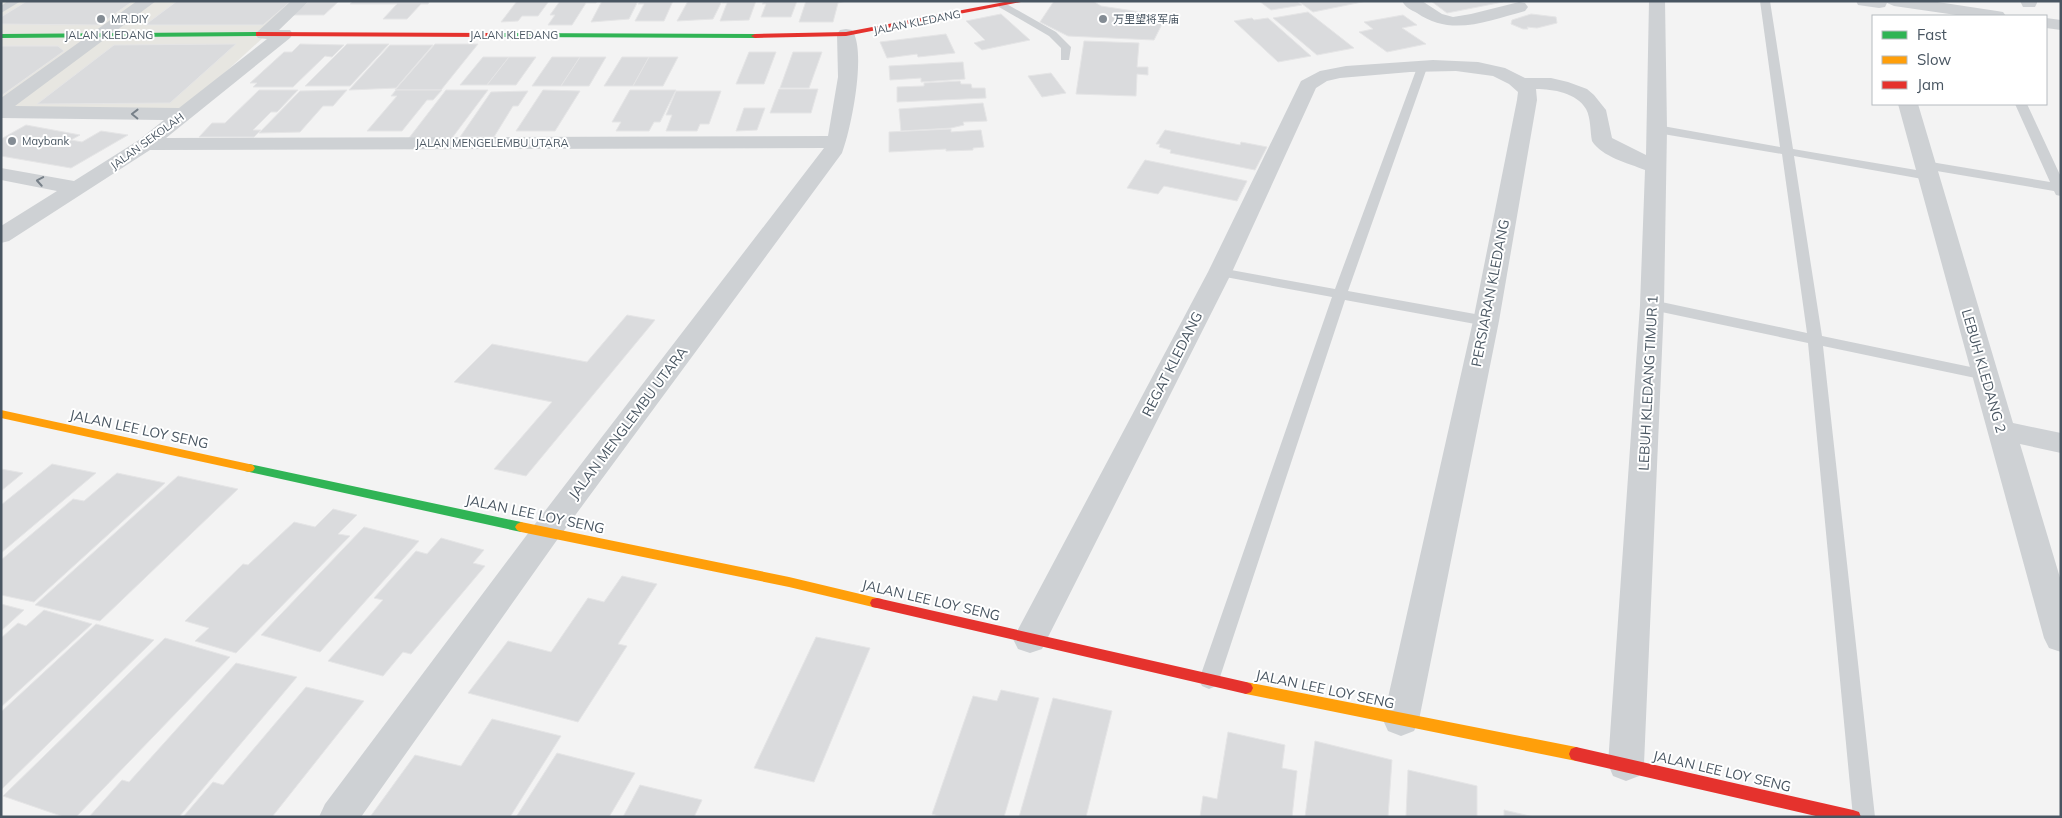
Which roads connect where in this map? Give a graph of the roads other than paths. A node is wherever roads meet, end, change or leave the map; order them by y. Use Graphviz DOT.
graph roads {
  1 [pos="16,1"];
  2 [pos="148,1"];
  3 [pos="301,1"];
  4 [pos="1410,1"];
  5 [pos="1657,1"];
  6 [pos="1765,1"];
  7 [pos="1014,2"];
  8 [pos="1880,5"];
  9 [pos="1518,7"];
  10 [pos="1,10"];
  11 [pos="1976,15"];
  12 [pos="2047,23"];
  13 [pos="2061,25"];
  14 [pos="103,34"];
  15 [pos="274,34"];
  16 [pos="846,34"];
  17 [pos="1,36"];
  18 [pos="1065,58"];
  19 [pos="1423,65"];
  20 [pos="1522,84"];
  21 [pos="1908,105"];
  22 [pos="2021,105"];
  23 [pos="1,107"];
  24 [pos="1,112"];
  25 [pos="184,114"];
  26 [pos="1657,129"];
  27 [pos="837,142"];
  28 [pos="146,144"];
  29 [pos="1787,151"];
  30 [pos="1656,167"];
  31 [pos="1927,170"];
  32 [pos="1,174"];
  33 [pos="79,188"];
  34 [pos="2060,189"];
  35 [pos="1,236"];
  36 [pos="1220,272"];
  37 [pos="1340,294"];
  38 [pos="1652,305"];
  39 [pos="1486,321"];
  40 [pos="1815,339"];
  41 [pos="1985,375"];
  42 [pos="1,414"];
  43 [pos="2002,430"];
  44 [pos="2061,443"];
  45 [pos="546,532"];
  46 [pos="2061,638"];
  47 [pos="1030,639"];
  48 [pos="1209,680"];
  49 [pos="1401,720"];
  50 [pos="1626,764"];
  51 [pos="338,817"];
  52 [pos="1853,817"];
  53 [pos="1864,817"];
  1 -- 10 [label="lane"];
  2 -- 14 [label="street"];
  3 -- 15 [label="street, JALAN SEKOLAH"];
  4 -- 9 [label="street"];
  5 -- 26 [label="street, LEBUH KLEDANG TIMUR 1"];
  6 -- 29 [label="lane"];
  7 -- 16 [label="street, JALAN KLEDANG"];
  7 -- 18 [label="lane"];
  8 -- 11 [label="street"];
  12 -- 13 [label="street"];
  14 -- 15 [label="street, JALAN KLEDANG"];
  14 -- 17 [label="street, JALAN KLEDANG"];
  14 -- 23 [label="street"];
  15 -- 16 [label="street, JALAN KLEDANG"];
  15 -- 25 [label="street, JALAN SEKOLAH"];
  16 -- 27 [label="street, JALAN MENGLEMBU UTARA"];
  19 -- 20 [label="street"];
  19 -- 36 [label="street, REGAT KLEDANG"];
  19 -- 37 [label="lane"];
  20 -- 30 [label="street"];
  20 -- 39 [label="street, PERSIARAN KLEDANG"];
  21 -- 31 [label="street, LEBUH KLEDANG 2"];
  22 -- 34 [label="lane"];
  25 -- 24 [label="street, one-way"];
  25 -- 28 [label="street, JALAN SEKOLAH"];
  26 -- 29 [label="lane"];
  26 -- 30 [label="street, LEBUH KLEDANG TIMUR 1"];
  27 -- 28 [label="street, JALAN MENGELEMBU UTARA"];
  27 -- 45 [label="street, JALAN MENGLEMBU UTARA"];
  28 -- 33 [label="street, JALAN SEKOLAH"];
  29 -- 31 [label="lane"];
  29 -- 40 [label="lane"];
  30 -- 38 [label="street, LEBUH KLEDANG TIMUR 1"];
  31 -- 34 [label="lane"];
  31 -- 41 [label="street, LEBUH KLEDANG 2"];
  33 -- 32 [label="street, one-way"];
  33 -- 35 [label="street, JALAN SEKOLAH"];
  36 -- 37 [label="lane"];
  36 -- 47 [label="street, REGAT KLEDANG"];
  37 -- 39 [label="lane"];
  37 -- 48 [label="lane"];
  38 -- 40 [label="lane"];
  38 -- 50 [label="street, LEBUH KLEDANG TIMUR 1"];
  39 -- 49 [label="street, PERSIARAN KLEDANG"];
  40 -- 41 [label="lane"];
  40 -- 53 [label="lane"];
  41 -- 43 [label="street, LEBUH KLEDANG 2"];
  42 -- 45 [label="street, JALAN LEE LOY SENG"];
  43 -- 44 [label="street"];
  43 -- 46 [label="street, LEBUH KLEDANG 2"];
  45 -- 47 [label="street, JALAN LEE LOY SENG"];
  45 -- 51 [label="street, JALAN MENGLEMBU UTARA"];
  47 -- 48 [label="street, JALAN LEE LOY SENG"];
  48 -- 49 [label="street, JALAN LEE LOY SENG"];
  49 -- 50 [label="street, JALAN LEE LOY SENG"];
  50 -- 52 [label="street, JALAN LEE LOY SENG"];
}
